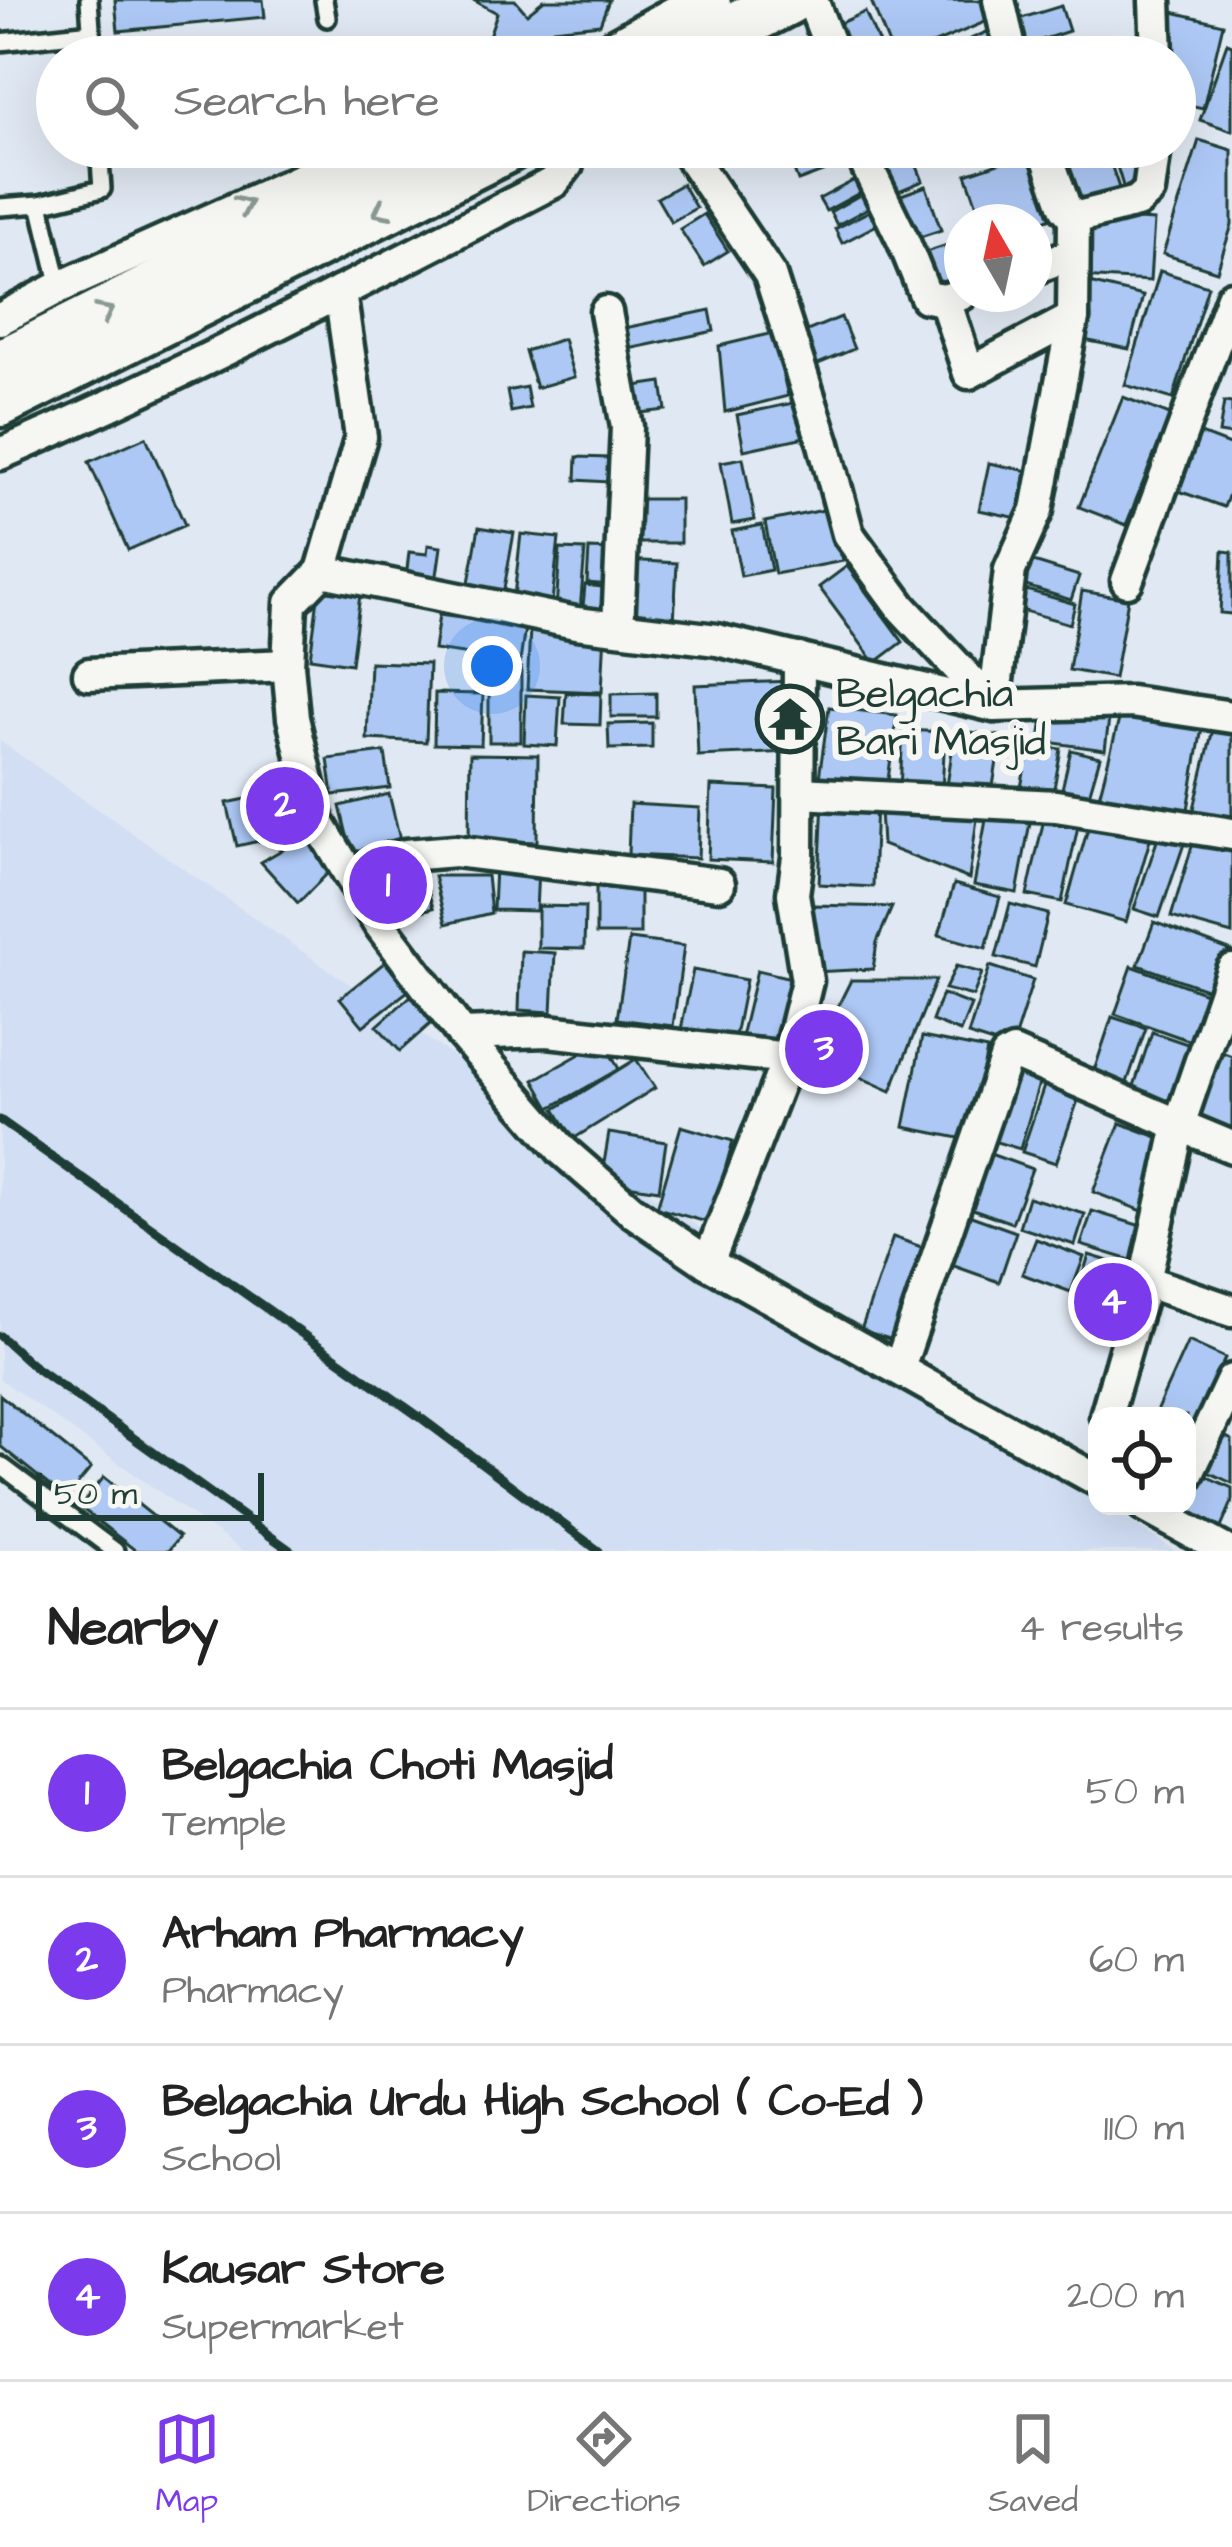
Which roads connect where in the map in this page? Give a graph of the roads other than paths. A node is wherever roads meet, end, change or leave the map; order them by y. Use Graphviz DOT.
graph roads {
  1 [pos="89,0"];
  2 [pos="716,0"];
  3 [pos="788,0"];
  4 [pos="812,0"];
  5 [pos="999,0"];
  6 [pos="1155,0"];
  7 [pos="92,32"];
  8 [pos="55,36"];
  9 [pos="92,36"];
  10 [pos="647,36"];
  11 [pos="718,36"];
  12 [pos="826,36"];
  13 [pos="1007,36"];
  14 [pos="1156,36"];
  15 [pos="36,38"];
  16 [pos="0,42"];
  17 [pos="101,168"];
  18 [pos="327,168"];
  19 [pos="391,168"];
  20 [pos="464,168"];
  21 [pos="565,168"];
  22 [pos="698,168"];
  23 [pos="868,168"];
  24 [pos="1051,168"];
  25 [pos="1152,168"];
  26 [pos="40,204"];
  27 [pos="0,207"];
  28 [pos="1074,218"];
  29 [pos="1073,254"];
  30 [pos="1052,262"];
  31 [pos="60,287"];
  32 [pos="340,292"];
  33 [pos="944,297"];
  34 [pos="1232,297"];
  35 [pos="606,312"];
  36 [pos="956,312"];
  37 [pos="1073,318"];
  38 [pos="0,319"];
  39 [pos="0,365"];
  40 [pos="0,402"];
  41 [pos="0,454"];
  42 [pos="322,572"];
  43 [pos="1127,581"];
  44 [pos="618,627"];
  45 [pos="799,658"];
  46 [pos="288,665"];
  47 [pos="89,674"];
  48 [pos="994,706"];
  49 [pos="1232,717"];
  50 [pos="799,794"];
  51 [pos="1232,834"];
  52 [pos="348,872"];
  53 [pos="719,884"];
  54 [pos="1232,970"];
  55 [pos="462,1034"];
  56 [pos="788,1058"];
  57 [pos="1179,1126"];
  58 [pos="1232,1147"];
  59 [pos="708,1263"];
  60 [pos="1145,1281"];
  61 [pos="1232,1312"];
  62 [pos="899,1368"];
  63 [pos="1232,1380"];
  64 [pos="1109,1407"];
  65 [pos="1196,1457"];
  66 [pos="0,1465"];
  67 [pos="1088,1465"];
  68 [pos="1169,1515"];
  69 [pos="115,1551"];
  70 [pos="1226,1551"];
  1 -- 7 [label="lane"];
  2 -- 10 [label="main road"];
  3 -- 11 [label="main road"];
  4 -- 12 [label="street"];
  5 -- 13 [label="street"];
  6 -- 14 [label="street"];
  7 -- 8 [label="lane"];
  7 -- 9 [label="lane"];
  15 -- 16 [label="lane"];
  17 -- 26 [label="lane"];
  31 -- 18 [label="street, one-way"];
  39 -- 19 [label="main road, one-way"];
  20 -- 40 [label="main road, one-way"];
  21 -- 32 [label="street"];
  22 -- 48 [label="street"];
  23 -- 33 [label="street"];
  24 -- 28 [label="street"];
  25 -- 28 [label="street"];
  26 -- 27 [label="lane"];
  26 -- 31 [label="lane"];
  28 -- 29 [label="street"];
  29 -- 30 [label="street"];
  29 -- 37 [label="street"];
  31 -- 38 [label="street"];
  32 -- 41 [label="street"];
  32 -- 42 [label="street"];
  34 -- 43 [label="street"];
  35 -- 44 [label="street"];
  36 -- 37 [label="street"];
  37 -- 48 [label="street"];
  42 -- 44 [label="street"];
  42 -- 46 [label="street"];
  44 -- 45 [label="street"];
  45 -- 48 [label="street"];
  45 -- 50 [label="street"];
  46 -- 47 [label="street"];
  46 -- 52 [label="street"];
  48 -- 49 [label="street"];
  50 -- 51 [label="street"];
  50 -- 56 [label="street"];
  52 -- 53 [label="street"];
  52 -- 55 [label="street"];
  54 -- 57 [label="street"];
  55 -- 56 [label="street"];
  55 -- 59 [label="street"];
  56 -- 59 [label="street"];
  57 -- 58 [label="street"];
  57 -- 60 [label="street"];
  57 -- 62 [label="street"];
  59 -- 62 [label="street"];
  60 -- 61 [label="street"];
  60 -- 64 [label="street"];
  62 -- 67 [label="street"];
  63 -- 65 [label="street"];
  66 -- 69 [label="lane"];
  68 -- 70 [label="street"];
}
